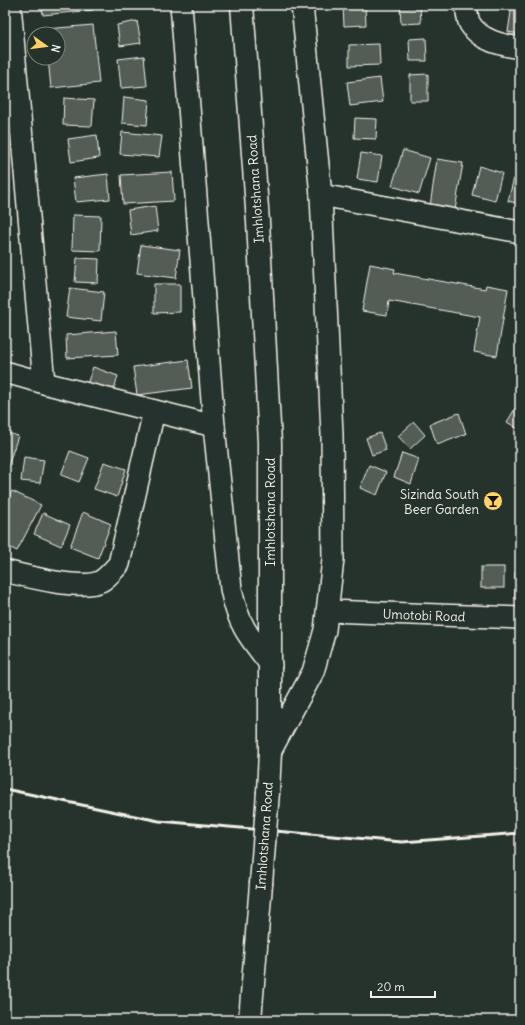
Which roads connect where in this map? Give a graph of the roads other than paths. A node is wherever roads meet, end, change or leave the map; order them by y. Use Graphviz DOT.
graph roads {
  1 [pos="10,5"];
  2 [pos="181,5"];
  3 [pos="242,5"];
  4 [pos="302,5"];
  5 [pos="466,5"];
  6 [pos="520,48"];
  7 [pos="321,195"];
  8 [pos="520,232"];
  9 [pos="5,372"];
  10 [pos="44,383"];
  11 [pos="154,411"];
  12 [pos="214,426"];
  13 [pos="5,571"];
  14 [pos="328,611"];
  15 [pos="520,618"];
  16 [pos="271,665"];
  17 [pos="270,752"];
  18 [pos="250,1020"];
  1 -- 10 [label="street"];
  2 -- 12 [label="street"];
  3 -- 16 [label="street, Imhlotshana Road"];
  4 -- 7 [label="street"];
  5 -- 6 [label="street"];
  7 -- 8 [label="street"];
  7 -- 14 [label="street"];
  9 -- 10 [label="street"];
  10 -- 11 [label="street"];
  11 -- 12 [label="street"];
  11 -- 13 [label="street"];
  12 -- 16 [label="street"];
  14 -- 15 [label="street, Umotobi Road"];
  14 -- 17 [label="street"];
  16 -- 17 [label="street, Imhlotshana Road"];
  17 -- 18 [label="street, Imhlotshana Road, bridge"];
}
